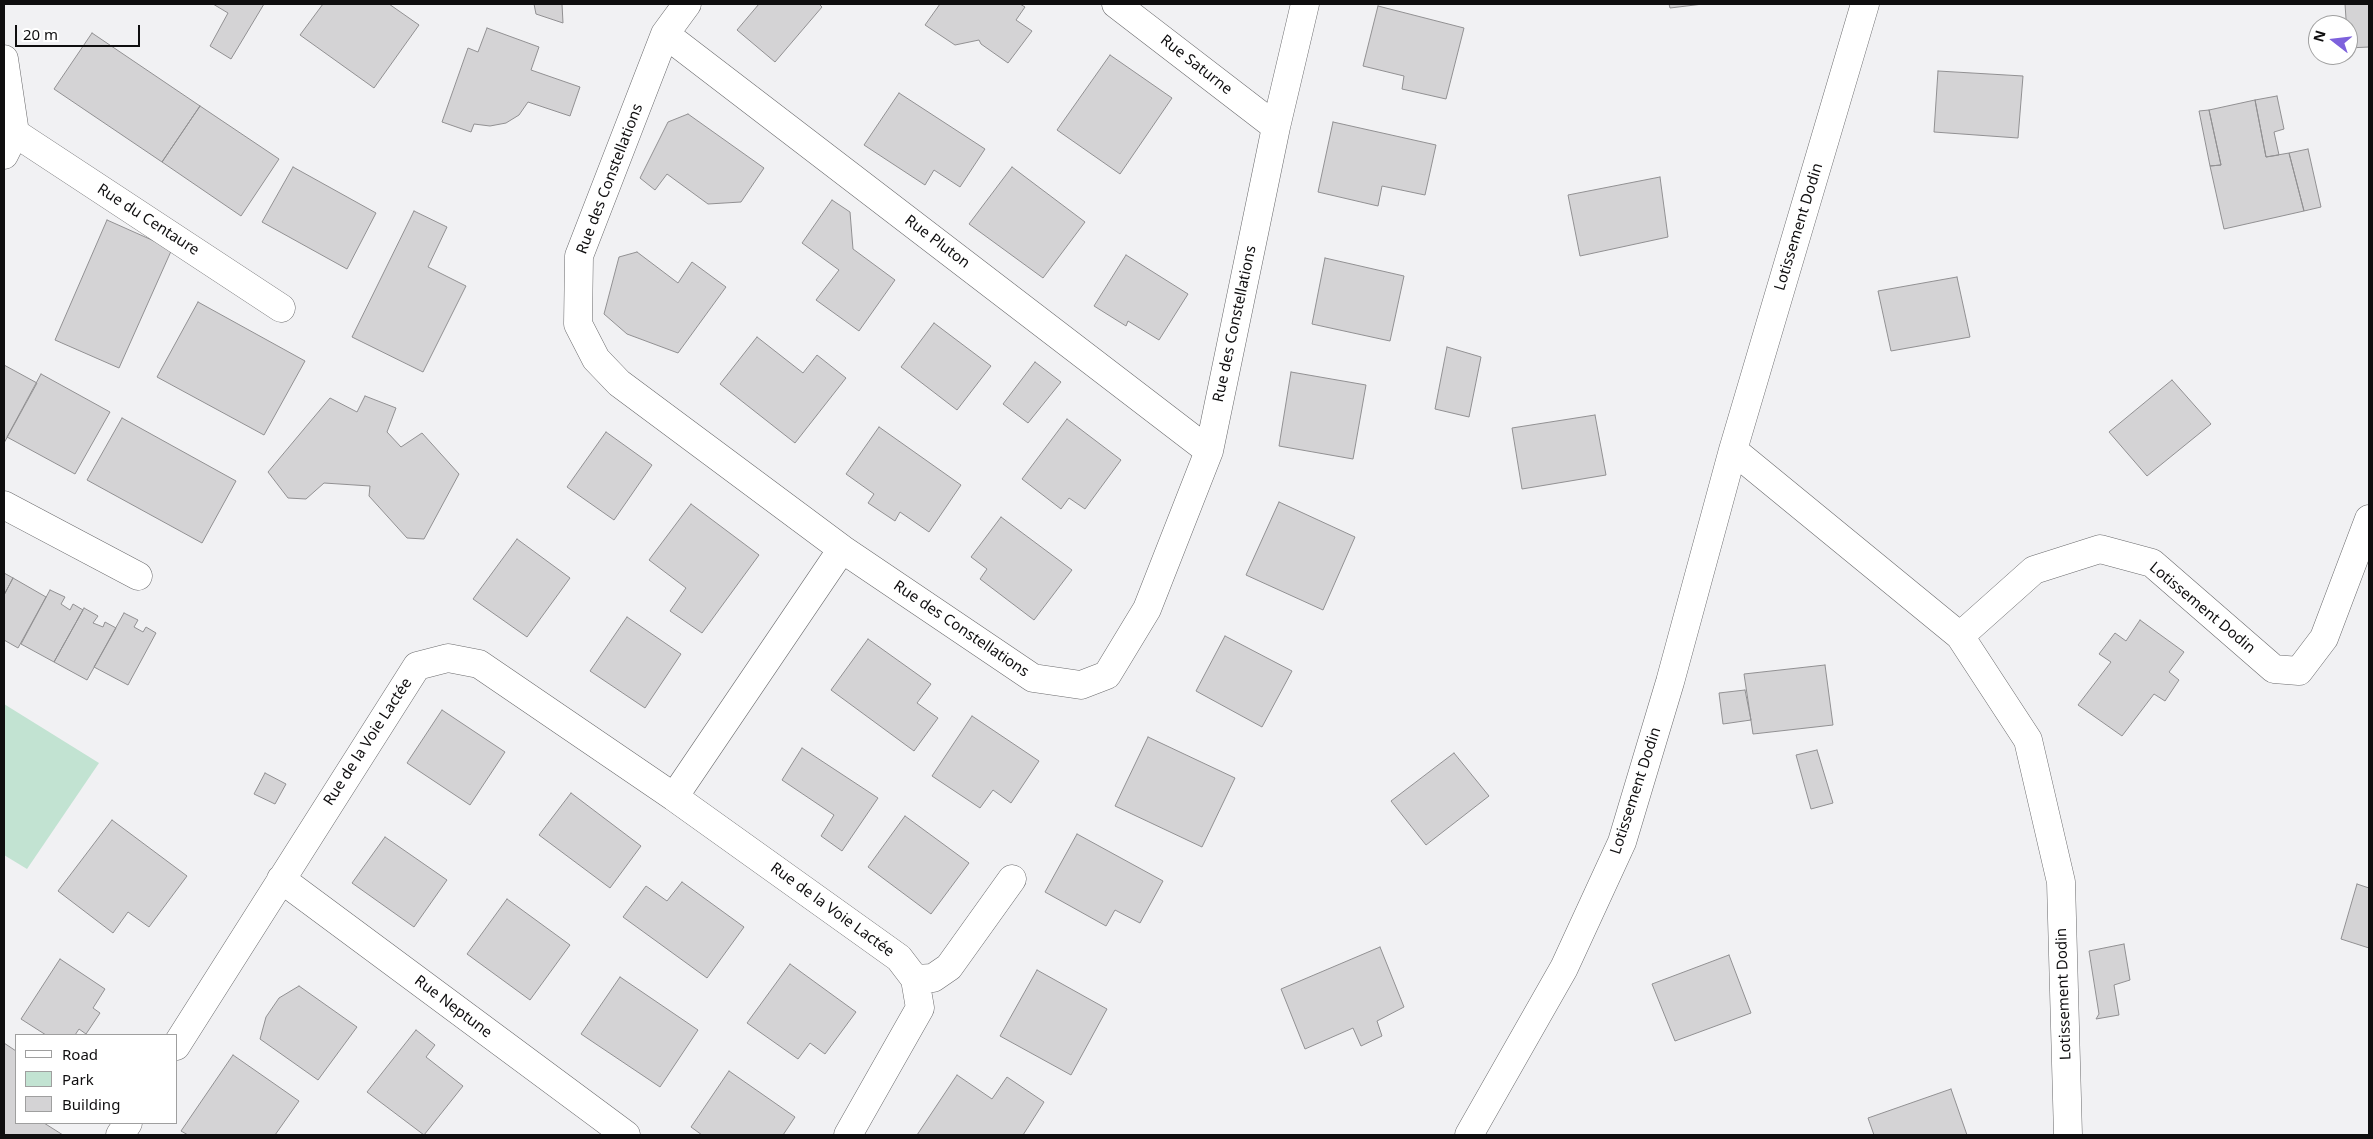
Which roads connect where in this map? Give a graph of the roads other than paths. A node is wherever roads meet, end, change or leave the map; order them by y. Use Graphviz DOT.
graph roads {
  1 [pos="687,4"];
  2 [pos="1116,4"];
  3 [pos="1306,4"];
  4 [pos="1866,4"];
  5 [pos="665,34"];
  6 [pos="4,59"];
  7 [pos="1276,127"];
  8 [pos="9,144"];
  9 [pos="281,308"];
  10 [pos="1733,450"];
  11 [pos="1210,451"];
  12 [pos="4,505"];
  13 [pos="2369,519"];
  14 [pos="842,548"];
  15 [pos="138,576"];
  16 [pos="1960,636"];
  17 [pos="674,797"];
  18 [pos="1012,879"];
  19 [pos="281,880"];
  20 [pos="916,979"];
  21 [pos="178,1043"];
  22 [pos="127,1124"];
  23 [pos="120,1135"];
  24 [pos="626,1135"];
  25 [pos="848,1135"];
  26 [pos="1469,1135"];
  27 [pos="2068,1135"];
  1 -- 5 [label="street, Rue des Constellations"];
  2 -- 7 [label="street, Rue Saturne"];
  3 -- 7 [label="street, Rue des Constellations"];
  4 -- 10 [label="street, Lotissement Dodin"];
  5 -- 11 [label="street, Rue Pluton"];
  5 -- 14 [label="street, Rue des Constellations"];
  6 -- 8 [label="street, Rue du Centaure"];
  7 -- 11 [label="street, Rue des Constellations"];
  8 -- 9 [label="street, Rue du Centaure"];
  10 -- 16 [label="street, Lotissement Dodin"];
  10 -- 26 [label="street, Lotissement Dodin"];
  11 -- 14 [label="street, Rue des Constellations"];
  12 -- 15 [label="street"];
  13 -- 16 [label="street, Lotissement Dodin"];
  14 -- 17 [label="street"];
  16 -- 27 [label="street, Lotissement Dodin"];
  17 -- 19 [label="street, Rue de la Voie Lactée"];
  17 -- 20 [label="street, Rue de la Voie Lactée"];
  18 -- 20 [label="street"];
  19 -- 21 [label="street, Rue de la Voie Lactée"];
  19 -- 24 [label="street, Rue Neptune"];
  20 -- 25 [label="street"];
  22 -- 23 [label="street"];
}
